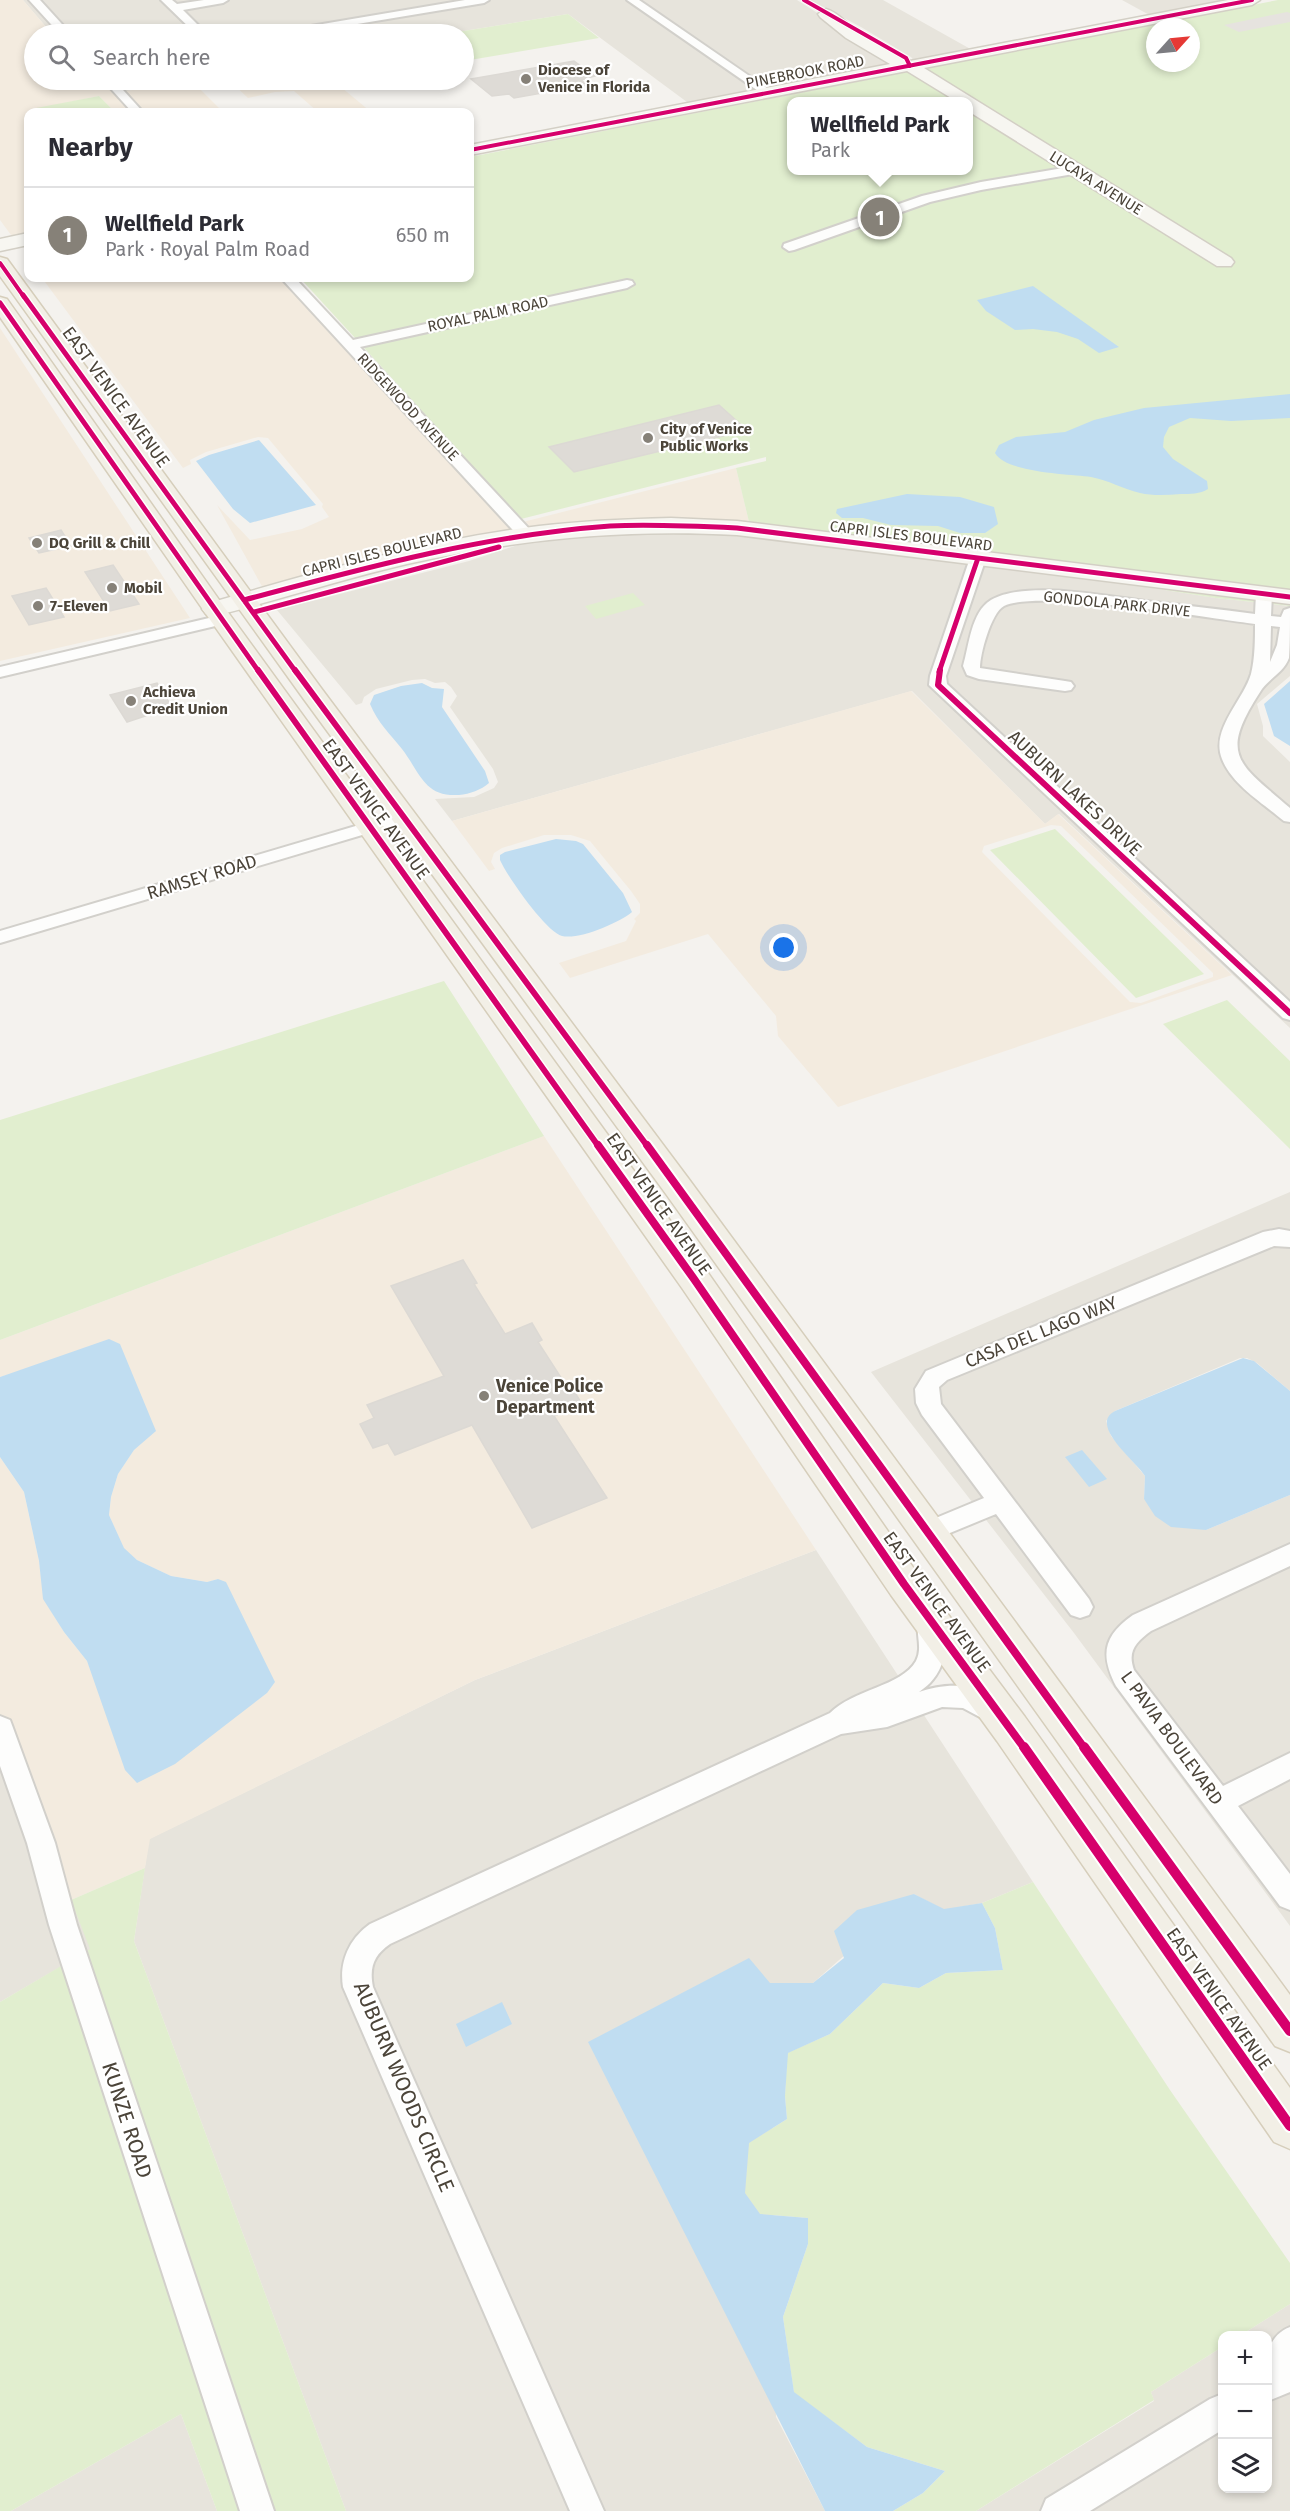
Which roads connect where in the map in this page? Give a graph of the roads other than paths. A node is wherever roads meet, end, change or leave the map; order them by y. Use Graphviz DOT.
graph roads {
  1 [pos="34,0"];
  2 [pos="223,0"];
  3 [pos="484,0"];
  4 [pos="632,0"];
  5 [pos="804,0"];
  6 [pos="1252,0"];
  7 [pos="171,4"];
  8 [pos="57,24"];
  9 [pos="192,24"];
  10 [pos="341,24"];
  11 [pos="910,66"];
  12 [pos="117,90"];
  13 [pos="768,93"];
  14 [pos="960,97"];
  15 [pos="973,105"];
  16 [pos="134,108"];
  17 [pos="474,149"];
  18 [pos="1075,170"];
  19 [pos="24,240"];
  20 [pos="0,245"];
  21 [pos="789,247"];
  22 [pos="1224,262"];
  23 [pos="0,263"];
  24 [pos="292,282"];
  25 [pos="627,284"];
  26 [pos="0,303"];
  27 [pos="350,345"];
  28 [pos="36,354"];
  29 [pos="68,400"];
  30 [pos="100,401"];
  31 [pos="149,468"];
  32 [pos="527,536"];
  33 [pos="978,558"];
  34 [pos="1264,593"];
  35 [pos="1290,597"];
  36 [pos="249,606"];
  37 [pos="218,614"];
  38 [pos="1262,620"];
  39 [pos="1290,620"];
  40 [pos="0,671"];
  41 [pos="1257,684"];
  42 [pos="1065,686"];
  43 [pos="1290,817"];
  44 [pos="387,822"];
  45 [pos="0,937"];
  46 [pos="489,992"];
  47 [pos="1290,1013"];
  48 [pos="677,1186"];
  49 [pos="1290,1239"];
  50 [pos="1002,1501"];
  51 [pos="927,1532"];
  52 [pos="1290,1554"];
  53 [pos="904,1584"];
  54 [pos="1080,1607"];
  55 [pos="838,1722"];
  56 [pos="0,1728"];
  57 [pos="1011,1729"];
  58 [pos="1290,1765"];
  59 [pos="1218,1802"];
  60 [pos="1290,1897"];
  61 [pos="1290,2031"];
  62 [pos="1290,2126"];
  63 [pos="1290,2343"];
  64 [pos="1272,2372"];
  65 [pos="1290,2375"];
  66 [pos="1272,2382"];
  67 [pos="1218,2413"];
  68 [pos="257,2511"];
  69 [pos="587,2511"];
  70 [pos="1058,2511"];
  1 -- 8 [label="street"];
  2 -- 7 [label="street"];
  3 -- 10 [label="street"];
  4 -- 13 [label="street"];
  5 -- 11 [label="street, LUCAYA AVENUE"];
  6 -- 11 [label="street, PINEBROOK ROAD"];
  7 -- 9 [label="street"];
  11 -- 13 [label="street, PINEBROOK ROAD"];
  11 -- 14 [label="street, LUCAYA AVENUE"];
  12 -- 16 [label="street"];
  13 -- 17 [label="street, PINEBROOK ROAD"];
  15 -- 18 [label="street, LUCAYA AVENUE"];
  18 -- 21 [label="street"];
  18 -- 22 [label="street, LUCAYA AVENUE"];
  19 -- 20 [label="street"];
  23 -- 30 [label="main road, EAST VENICE AVENUE"];
  24 -- 27 [label="street, RIDGEWOOD AVENUE"];
  25 -- 27 [label="street, ROYAL PALM ROAD"];
  26 -- 28 [label="main road, EAST VENICE AVENUE"];
  27 -- 32 [label="street, RIDGEWOOD AVENUE"];
  28 -- 29 [label="main road, EAST VENICE AVENUE"];
  28 -- 30 [label="main road"];
  29 -- 31 [label="main road"];
  29 -- 37 [label="main road, EAST VENICE AVENUE"];
  30 -- 31 [label="main road, EAST VENICE AVENUE"];
  31 -- 36 [label="main road, EAST VENICE AVENUE"];
  32 -- 33 [label="street, CAPRI ISLES BOULEVARD"];
  32 -- 36 [label="street, CAPRI ISLES BOULEVARD"];
  33 -- 34 [label="street, CAPRI ISLES BOULEVARD"];
  33 -- 47 [label="street, AUBURN LAKES DRIVE"];
  34 -- 35 [label="street, CAPRI ISLES BOULEVARD"];
  34 -- 38 [label="street, GONDOLA PARK DRIVE"];
  36 -- 37 [label="street, CAPRI ISLES BOULEVARD"];
  36 -- 44 [label="main road, EAST VENICE AVENUE"];
  37 -- 40 [label="street"];
  37 -- 44 [label="main road, EAST VENICE AVENUE"];
  38 -- 39 [label="street, GONDOLA PARK DRIVE"];
  38 -- 41 [label="street, GONDOLA PARK DRIVE"];
  38 -- 42 [label="street, GONDOLA PARK DRIVE"];
  39 -- 41 [label="street, GONDOLA PARK DRIVE"];
  41 -- 43 [label="street, GONDOLA PARK DRIVE"];
  44 -- 45 [label="street, RAMSEY ROAD"];
  44 -- 46 [label="main road, EAST VENICE AVENUE"];
  44 -- 48 [label="main road, EAST VENICE AVENUE"];
  46 -- 48 [label="main road"];
  46 -- 53 [label="main road, EAST VENICE AVENUE"];
  48 -- 51 [label="main road, EAST VENICE AVENUE"];
  49 -- 50 [label="street, CASA DEL LAGO WAY"];
  50 -- 51 [label="street"];
  50 -- 54 [label="street, CASA DEL LAGO WAY"];
  51 -- 61 [label="main road, EAST VENICE AVENUE"];
  52 -- 59 [label="street, L PAVIA BOULEVARD"];
  53 -- 55 [label="street, AUBURN WOODS CIRCLE"];
  53 -- 57 [label="main road, EAST VENICE AVENUE"];
  55 -- 57 [label="street, AUBURN WOODS CIRCLE"];
  55 -- 69 [label="street, AUBURN WOODS CIRCLE"];
  56 -- 68 [label="street, KUNZE ROAD"];
  57 -- 62 [label="main road, EAST VENICE AVENUE"];
  58 -- 59 [label="street"];
  59 -- 60 [label="street, L PAVIA BOULEVARD"];
  63 -- 64 [label="street"];
  65 -- 66 [label="street"];
  67 -- 70 [label="street"];
}
